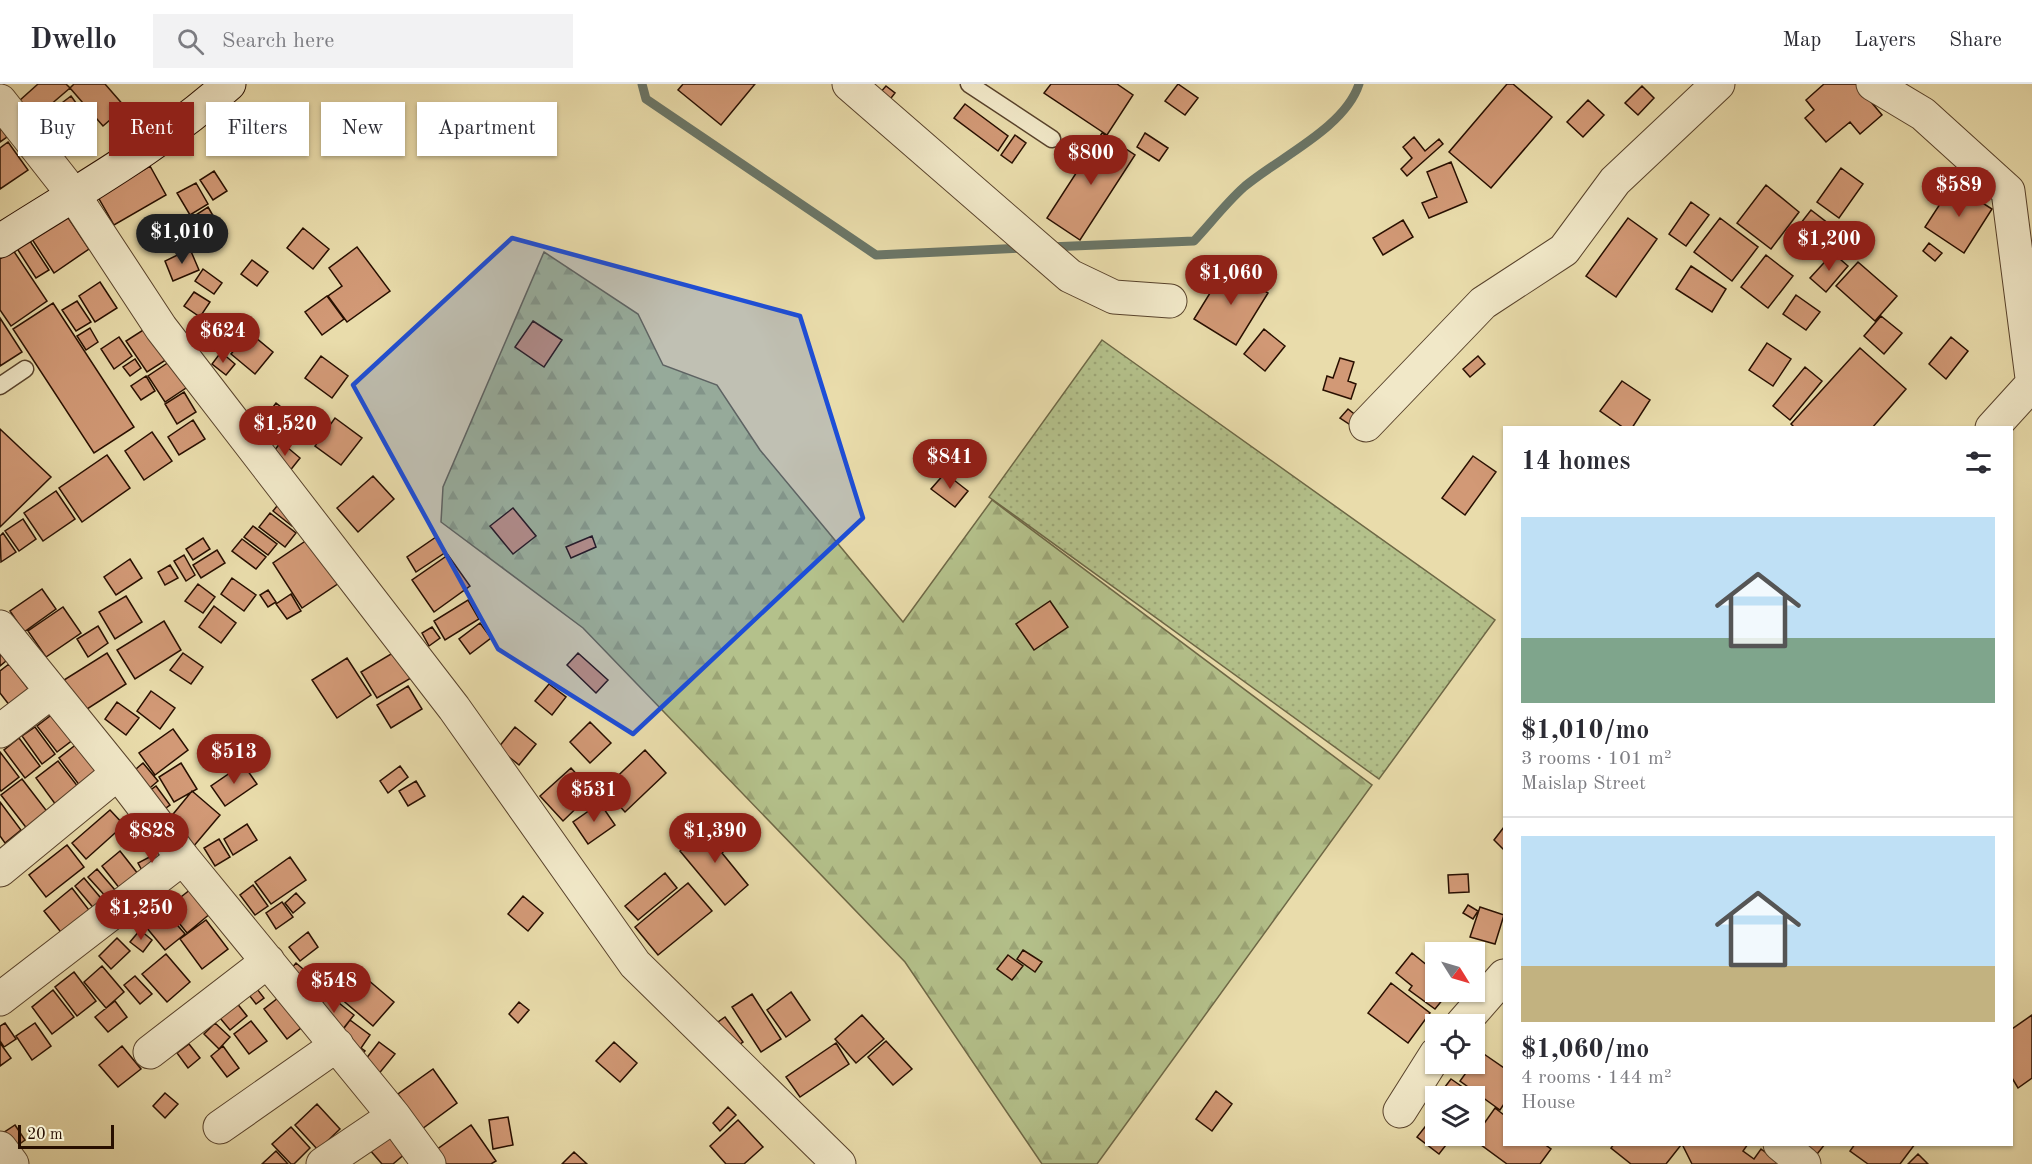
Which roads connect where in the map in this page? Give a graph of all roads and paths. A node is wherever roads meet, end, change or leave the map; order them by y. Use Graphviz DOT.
graph roads {
  1 [pos="229,84"];
  2 [pos="849,84"];
  3 [pos="969,84"];
  4 [pos="1719,84"];
  5 [pos="1873,84"];
  6 [pos="0,101"];
  7 [pos="1052,139"];
  8 [pos="73,194"];
  9 [pos="0,241"];
  10 [pos="1170,301"];
  11 [pos="26,369"];
  12 [pos="2032,378"];
  13 [pos="2032,384"];
  14 [pos="0,386"];
  15 [pos="1366,425"];
  16 [pos="1994,426"];
  17 [pos="0,627"];
  18 [pos="51,692"];
  19 [pos="0,731"];
  20 [pos="118,773"];
  21 [pos="183,858"];
  22 [pos="0,870"];
  23 [pos="268,961"];
  24 [pos="1503,977"];
  25 [pos="0,999"];
  26 [pos="1471,1014"];
  27 [pos="337,1045"];
  28 [pos="150,1052"];
  29 [pos="1425,1071"];
  30 [pos="1400,1111"];
  31 [pos="394,1116"];
  32 [pos="220,1127"];
  33 [pos="1782,1146"];
  34 [pos="0,1148"];
  35 [pos="12,1164"];
  36 [pos="322,1164"];
  37 [pos="429,1164"];
  38 [pos="839,1164"];
  39 [pos="1804,1164"];
  1 -- 8 [label="street"];
  2 -- 10 [label="street"];
  3 -- 7 [label="lane"];
  4 -- 15 [label="street"];
  5 -- 12 [label="street"];
  6 -- 8 [label="street"];
  8 -- 9 [label="street"];
  8 -- 38 [label="street"];
  11 -- 14 [label="lane"];
  13 -- 16 [label="street"];
  17 -- 18 [label="street"];
  18 -- 19 [label="street"];
  18 -- 20 [label="street"];
  20 -- 21 [label="street"];
  20 -- 22 [label="street"];
  21 -- 23 [label="street"];
  21 -- 25 [label="street"];
  23 -- 27 [label="street"];
  23 -- 28 [label="street"];
  24 -- 26 [label="street"];
  27 -- 31 [label="street"];
  27 -- 32 [label="street"];
  29 -- 30 [label="street"];
  31 -- 36 [label="street"];
  31 -- 37 [label="street"];
  33 -- 39 [label="street"];
  34 -- 35 [label="street"];
}
